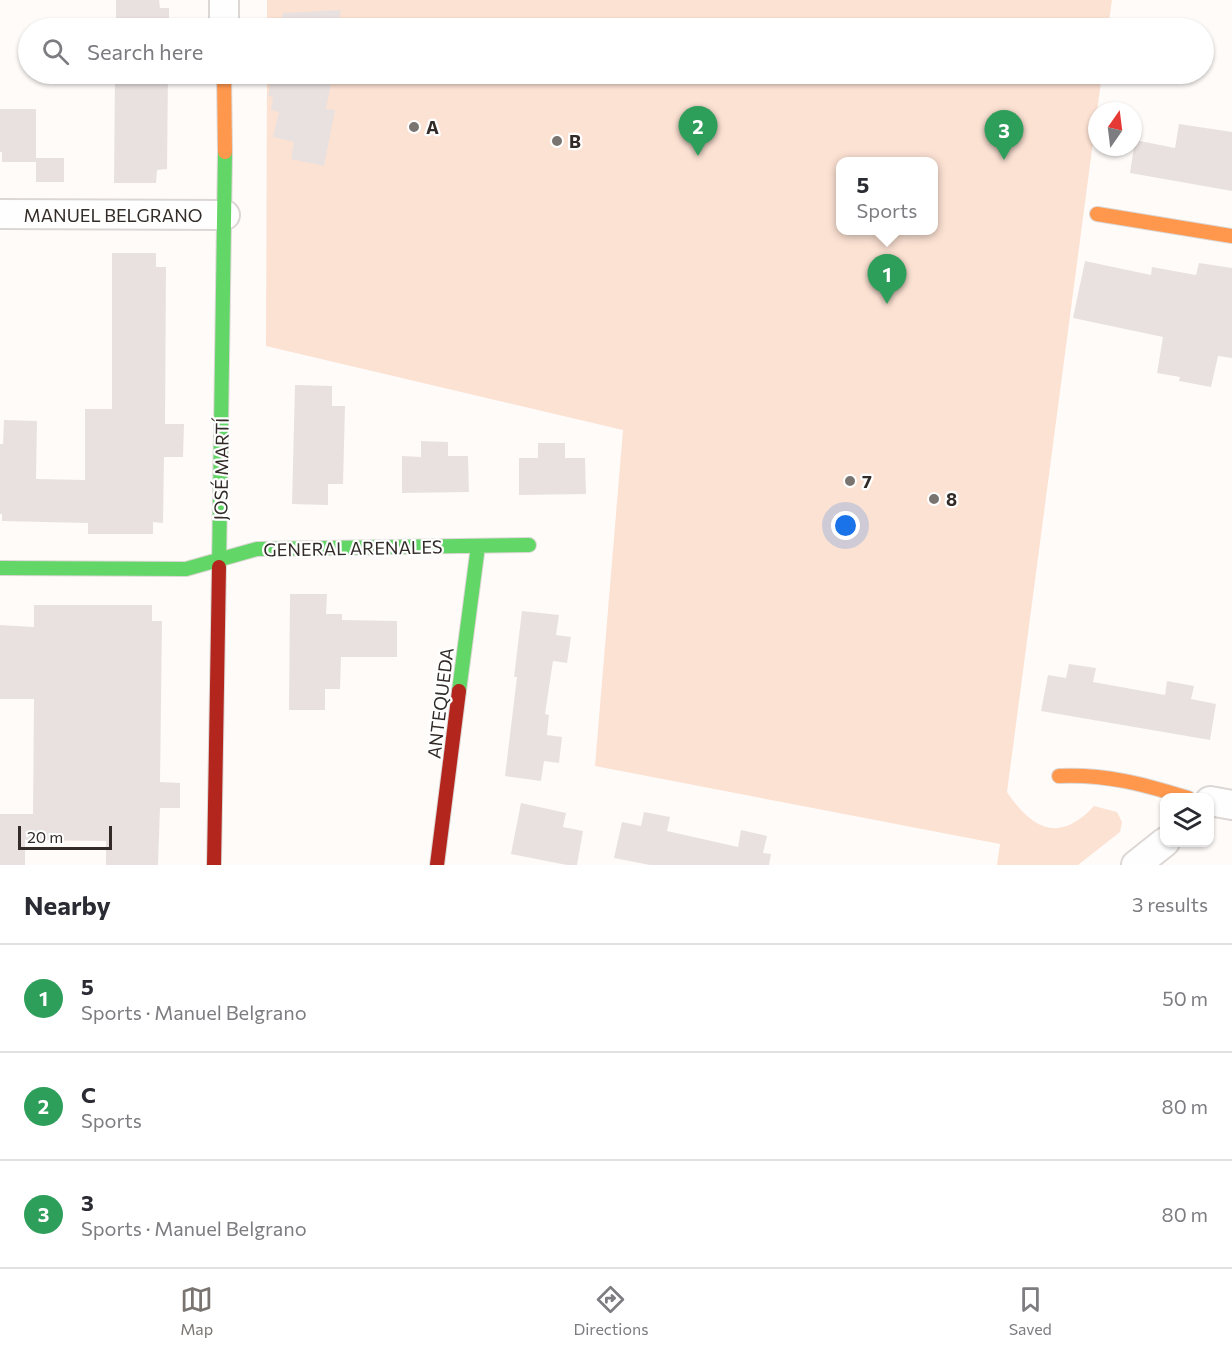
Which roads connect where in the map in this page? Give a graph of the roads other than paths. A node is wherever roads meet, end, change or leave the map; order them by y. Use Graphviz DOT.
graph roads {
  1 [pos="224,0"];
  2 [pos="224,18"];
  3 [pos="224,84"];
  4 [pos="0,214"];
  5 [pos="1097,214"];
  6 [pos="225,215"];
  7 [pos="1232,236"];
  8 [pos="529,545"];
  9 [pos="478,546"];
  10 [pos="219,560"];
  11 [pos="0,568"];
  12 [pos="1059,776"];
  13 [pos="1170,793"];
  14 [pos="1214,802"];
  15 [pos="1232,805"];
  16 [pos="1160,847"];
  17 [pos="1171,847"];
  18 [pos="214,865"];
  19 [pos="437,865"];
  20 [pos="1136,865"];
  21 [pos="1169,865"];
  1 -- 2 [label="street"];
  3 -- 6 [label="street, JOSÉ MARTÍ"];
  4 -- 6 [label="street, MANUEL BELGRANO"];
  5 -- 7 [label="street"];
  6 -- 10 [label="street, JOSÉ MARTÍ"];
  8 -- 9 [label="street, GENERAL ARENALES"];
  9 -- 10 [label="street, GENERAL ARENALES"];
  9 -- 19 [label="street, ANTEQUEDA"];
  10 -- 11 [label="street, GENERAL ARENALES"];
  10 -- 18 [label="street, JOSÉ MARTÍ"];
  12 -- 13 [label="street"];
  14 -- 15 [label="street"];
  16 -- 20 [label="street"];
  17 -- 21 [label="street"];
}
